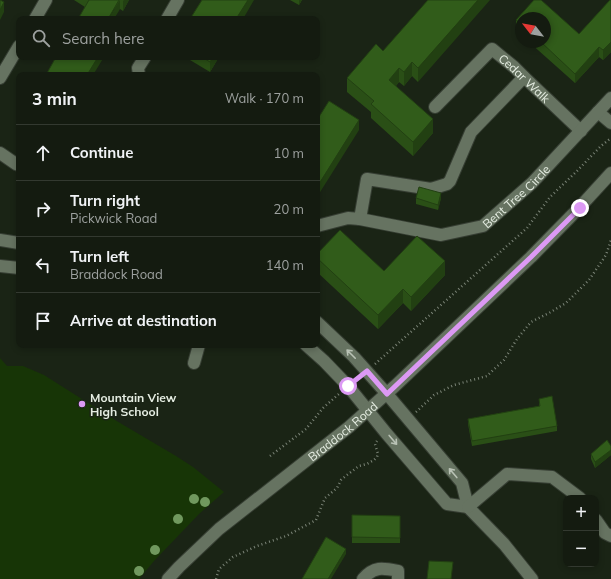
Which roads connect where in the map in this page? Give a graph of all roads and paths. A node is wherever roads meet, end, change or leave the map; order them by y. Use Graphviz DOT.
graph roads {
  1 [pos="46,0"];
  2 [pos="178,0"];
  3 [pos="37,16"];
  4 [pos="169,16"];
  5 [pos="16,51"];
  6 [pos="143,60"];
  7 [pos="139,72"];
  8 [pos="524,77"];
  9 [pos="0,78"];
  10 [pos="611,98"];
  11 [pos="435,107"];
  12 [pos="598,112"];
  13 [pos="611,123"];
  14 [pos="581,131"];
  15 [pos="611,138"];
  16 [pos="0,153"];
  17 [pos="16,164"];
  18 [pos="611,174"];
  19 [pos="360,219"];
  20 [pos="320,225"];
  21 [pos="0,240"];
  22 [pos="16,243"];
  23 [pos="0,266"];
  24 [pos="16,268"];
  25 [pos="320,325"];
  26 [pos="198,348"];
  27 [pos="309,348"];
  28 [pos="194,363"];
  29 [pos="367,371"];
  30 [pos="348,386"];
  31 [pos="387,394"];
  32 [pos="368,410"];
  33 [pos="270,456"];
  34 [pos="576,495"];
  35 [pos="468,507"];
  36 [pos="599,524"];
  37 [pos="611,536"];
  38 [pos="168,579"];
  39 [pos="363,579"];
  40 [pos="398,579"];
  41 [pos="532,579"];
  1 -- 3 [label="street"];
  2 -- 4 [label="street"];
  5 -- 9 [label="street"];
  6 -- 7 [label="street"];
  8 -- 11 [label="street, Cedar Walk"];
  8 -- 14 [label="street, Cedar Walk"];
  8 -- 19 [label="street"];
  10 -- 12 [label="street, Bent Tree Circle"];
  12 -- 13 [label="street"];
  12 -- 14 [label="street, Bent Tree Circle"];
  14 -- 19 [label="street, Bent Tree Circle"];
  15 -- 29 [label="path"];
  16 -- 17 [label="street"];
  18 -- 31 [label="street, Braddock Road"];
  19 -- 20 [label="street, Bent Tree Circle"];
  21 -- 22 [label="street"];
  23 -- 24 [label="street"];
  29 -- 25 [label="street, one-way"];
  26 -- 28 [label="street"];
  27 -- 30 [label="street"];
  29 -- 31 [label="street"];
  30 -- 32 [label="street"];
  30 -- 33 [label="path"];
  31 -- 32 [label="street, Braddock Road"];
  35 -- 31 [label="street, one-way"];
  32 -- 35 [label="street, one-way"];
  32 -- 38 [label="street, Braddock Road"];
  34 -- 35 [label="street"];
  35 -- 41 [label="street"];
  36 -- 37 [label="street"];
  39 -- 40 [label="street"];
}
